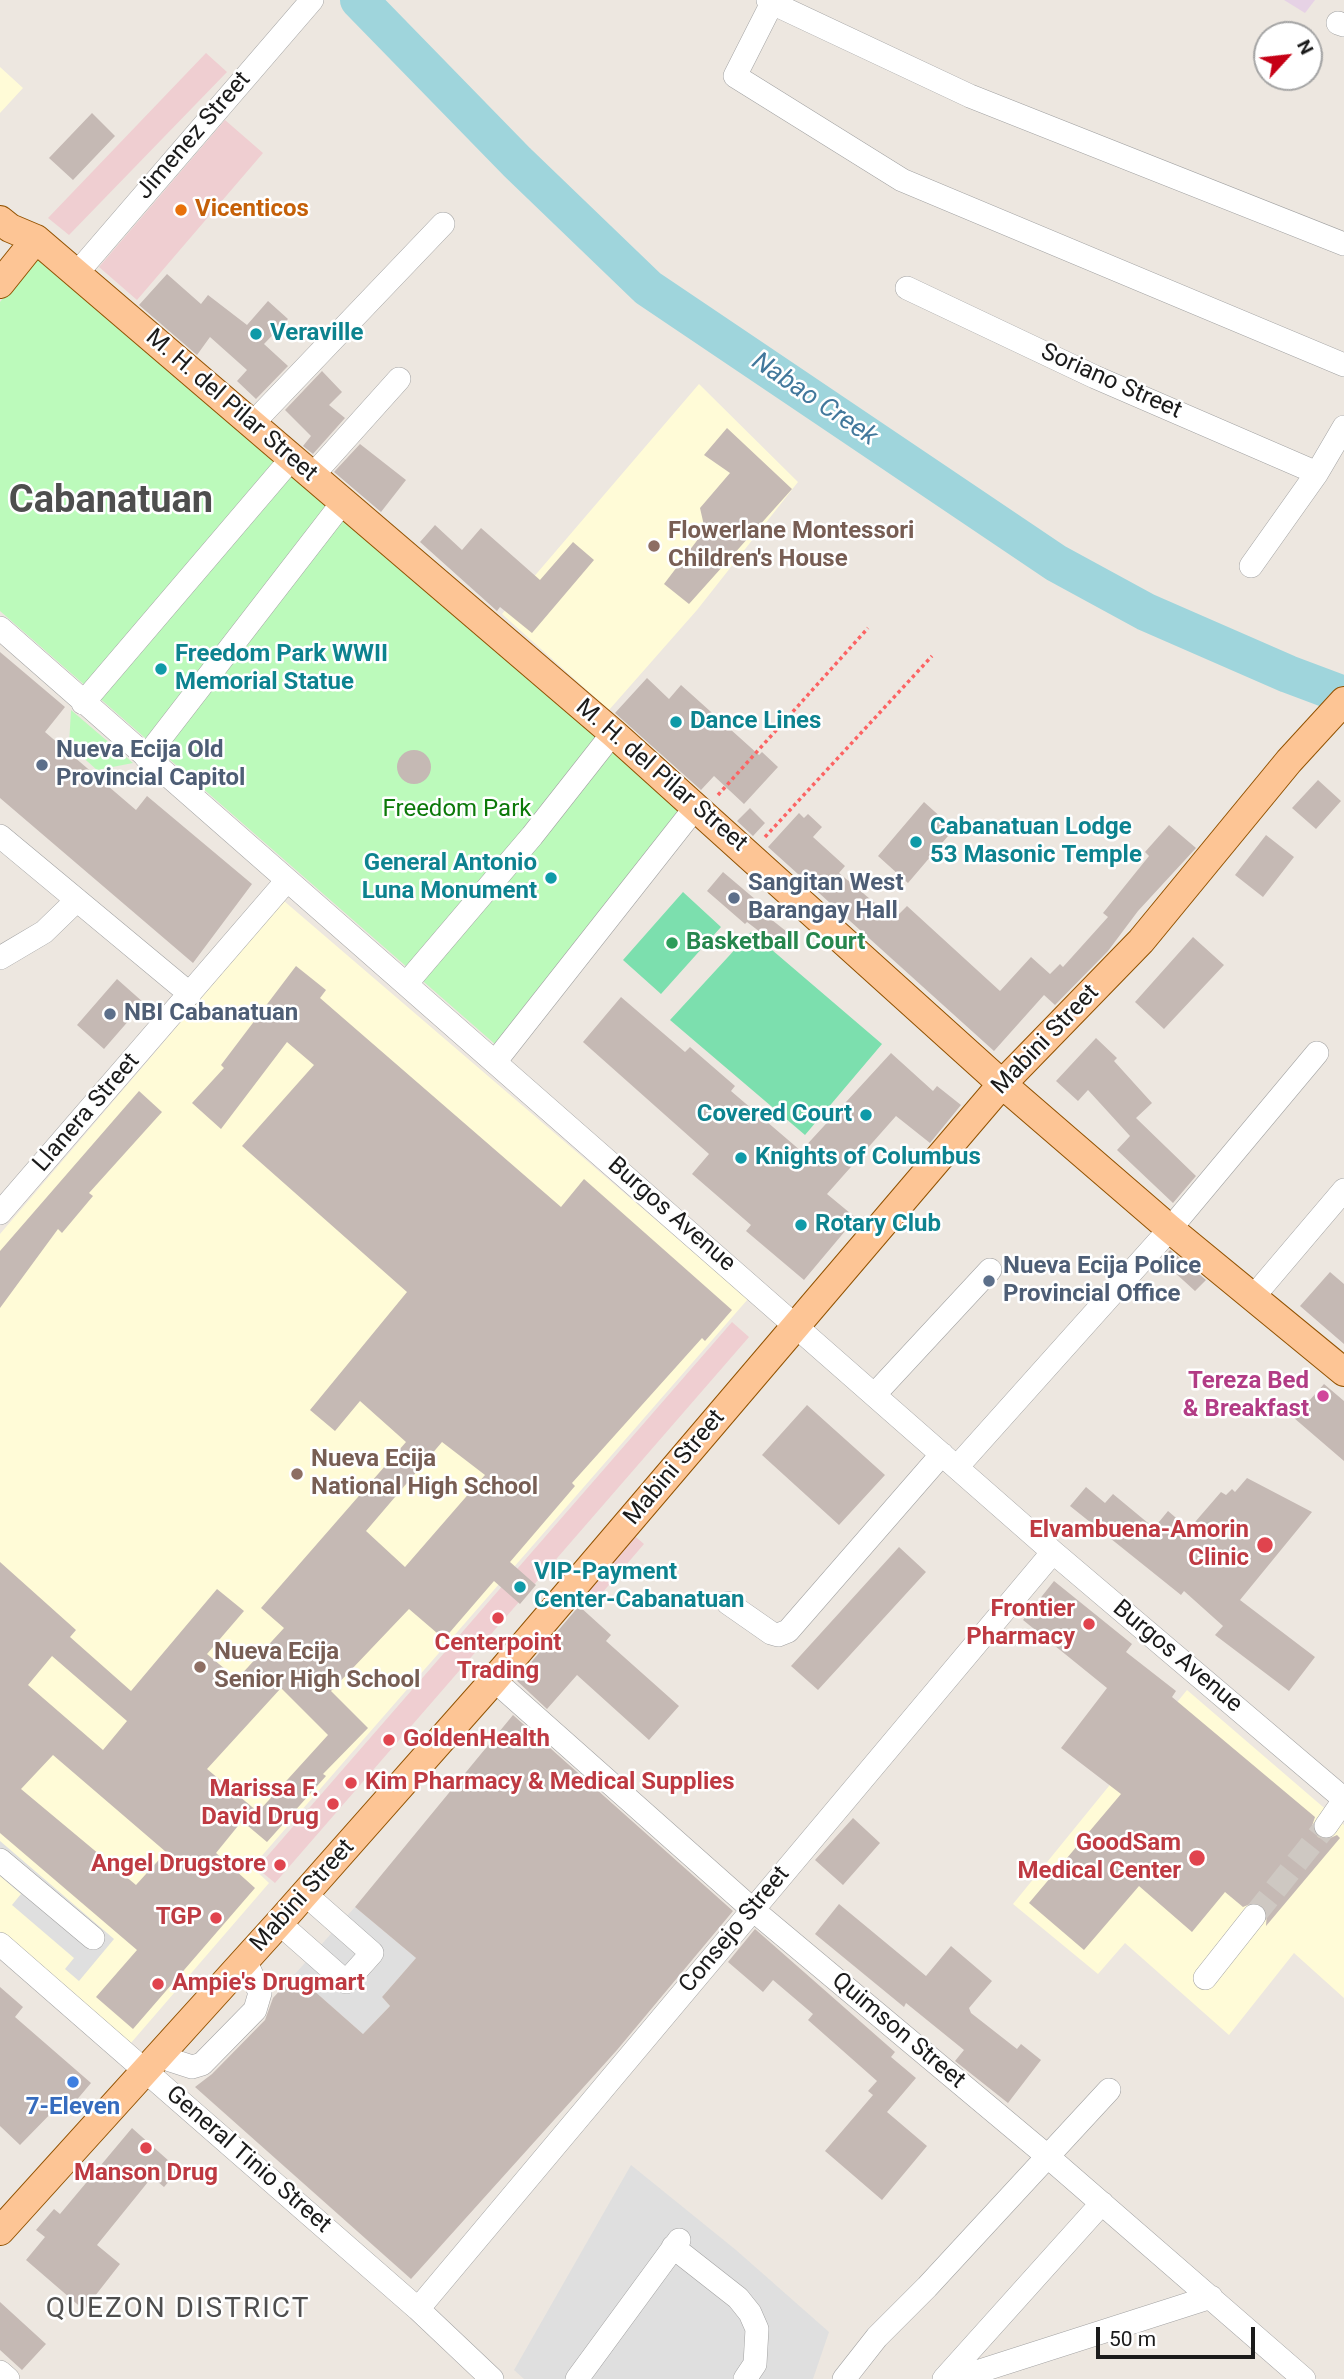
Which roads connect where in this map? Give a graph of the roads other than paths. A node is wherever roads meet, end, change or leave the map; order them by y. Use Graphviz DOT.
graph roads {
  1 [pos="770,2"];
  2 [pos="308,4"];
  3 [pos="0,220"];
  4 [pos="443,224"];
  5 [pos="36,239"];
  6 [pos="1344,244"];
  7 [pos="77,273"];
  8 [pos="0,284"];
  9 [pos="906,289"];
  10 [pos="1344,365"];
  11 [pos="399,379"];
  12 [pos="253,423"];
  13 [pos="1344,427"];
  14 [pos="302,467"];
  15 [pos="1317,473"];
  16 [pos="343,502"];
  17 [pos="1251,566"];
  18 [pos="0,628"];
  19 [pos="1344,701"];
  20 [pos="83,703"];
  21 [pos="614,733"];
  22 [pos="146,757"];
  23 [pos="699,810"];
  24 [pos="0,836"];
  25 [pos="283,885"];
  26 [pos="77,900"];
  27 [pos="0,958"];
  28 [pos="406,984"];
  29 [pos="190,994"];
  30 [pos="1317,1053"];
  31 [pos="495,1062"];
  32 [pos="1002,1084"];
  33 [pos="1344,1190"];
  34 [pos="0,1213"];
  35 [pos="1170,1229"];
  36 [pos="990,1270"];
  37 [pos="1254,1296"];
  38 [pos="797,1324"];
  39 [pos="1344,1372"];
  40 [pos="875,1394"];
  41 [pos="949,1461"];
  42 [pos="1053,1552"];
  43 [pos="729,1603"];
  44 [pos="494,1680"];
  45 [pos="1344,1800"];
  46 [pos="1326,1826"];
  47 [pos="0,1860"];
  48 [pos="305,1894"];
  49 [pos="752,1909"];
  50 [pos="1254,1916"];
  51 [pos="279,1923"];
  52 [pos="93,1938"];
  53 [pos="0,1944"];
  54 [pos="245,1960"];
  55 [pos="1205,1978"];
  56 [pos="152,2063"];
  57 [pos="1109,2090"];
  58 [pos="1046,2155"];
  59 [pos="1102,2203"];
  60 [pos="0,2231"];
  61 [pos="1210,2297"];
  62 [pos="418,2309"];
  63 [pos="0,2372"];
  64 [pos="8,2379"];
  65 [pos="492,2379"];
  66 [pos="577,2379"];
  67 [pos="745,2379"];
  68 [pos="844,2379"];
  69 [pos="944,2379"];
  70 [pos="956,2379"];
  71 [pos="1304,2379"];
  1 -- 6 [label="street"];
  1 -- 10 [label="street"];
  2 -- 7 [label="street, Jimenez Street"];
  3 -- 5 [label="main road, M. H. del Pilar Street"];
  4 -- 12 [label="street"];
  5 -- 7 [label="main road, M. H. del Pilar Street"];
  5 -- 8 [label="main road"];
  7 -- 12 [label="main road, M. H. del Pilar Street"];
  9 -- 15 [label="street, Soriano Street"];
  11 -- 14 [label="street"];
  12 -- 14 [label="main road, M. H. del Pilar Street"];
  13 -- 15 [label="street"];
  14 -- 16 [label="main road, M. H. del Pilar Street"];
  14 -- 20 [label="street"];
  15 -- 17 [label="street"];
  16 -- 21 [label="main road, M. H. del Pilar Street"];
  16 -- 22 [label="street"];
  18 -- 20 [label="street, Burgos Avenue"];
  19 -- 32 [label="main road, Mabini Street"];
  20 -- 22 [label="street, Burgos Avenue"];
  21 -- 23 [label="main road, M. H. del Pilar Street"];
  21 -- 28 [label="street"];
  22 -- 28 [label="street, Burgos Avenue"];
  23 -- 31 [label="street"];
  23 -- 32 [label="main road, M. H. del Pilar Street"];
  24 -- 26 [label="street"];
  25 -- 29 [label="street, Llanera Street"];
  26 -- 27 [label="street"];
  26 -- 29 [label="street"];
  28 -- 31 [label="street, Burgos Avenue"];
  29 -- 34 [label="street, Llanera Street"];
  30 -- 35 [label="street"];
  31 -- 38 [label="street, Burgos Avenue"];
  32 -- 35 [label="main road, M. H. del Pilar Street"];
  32 -- 38 [label="main road, Mabini Street"];
  33 -- 37 [label="street"];
  35 -- 37 [label="main road, M. H. del Pilar Street"];
  35 -- 41 [label="street"];
  36 -- 40 [label="street"];
  37 -- 39 [label="main road, M. H. del Pilar Street"];
  38 -- 40 [label="street, Burgos Avenue"];
  38 -- 44 [label="main road, Mabini Street"];
  40 -- 41 [label="street, Burgos Avenue"];
  41 -- 42 [label="street, Burgos Avenue"];
  41 -- 43 [label="street"];
  42 -- 45 [label="street, Burgos Avenue"];
  42 -- 49 [label="street, Consejo Street"];
  44 -- 48 [label="main road, Mabini Street"];
  44 -- 49 [label="street, Quimson Street"];
  45 -- 46 [label="street"];
  47 -- 52 [label="street"];
  48 -- 51 [label="main road, Mabini Street"];
  48 -- 51 [label="street"];
  49 -- 58 [label="street, Quimson Street"];
  49 -- 62 [label="street, Consejo Street"];
  50 -- 55 [label="street"];
  51 -- 54 [label="main road, Mabini Street"];
  53 -- 56 [label="street, General Tinio Street"];
  54 -- 56 [label="main road, Mabini Street"];
  54 -- 56 [label="street"];
  56 -- 60 [label="main road, Mabini Street"];
  56 -- 62 [label="street, General Tinio Street"];
  57 -- 58 [label="street"];
  58 -- 59 [label="street, Quimson Street"];
  58 -- 68 [label="street"];
  59 -- 61 [label="street, Quimson Street"];
  59 -- 69 [label="street"];
  61 -- 70 [label="street"];
  61 -- 71 [label="street, Quimson Street"];
  62 -- 65 [label="street, General Tinio Street"];
  63 -- 64 [label="street"];
  66 -- 67 [label="street"];
}
